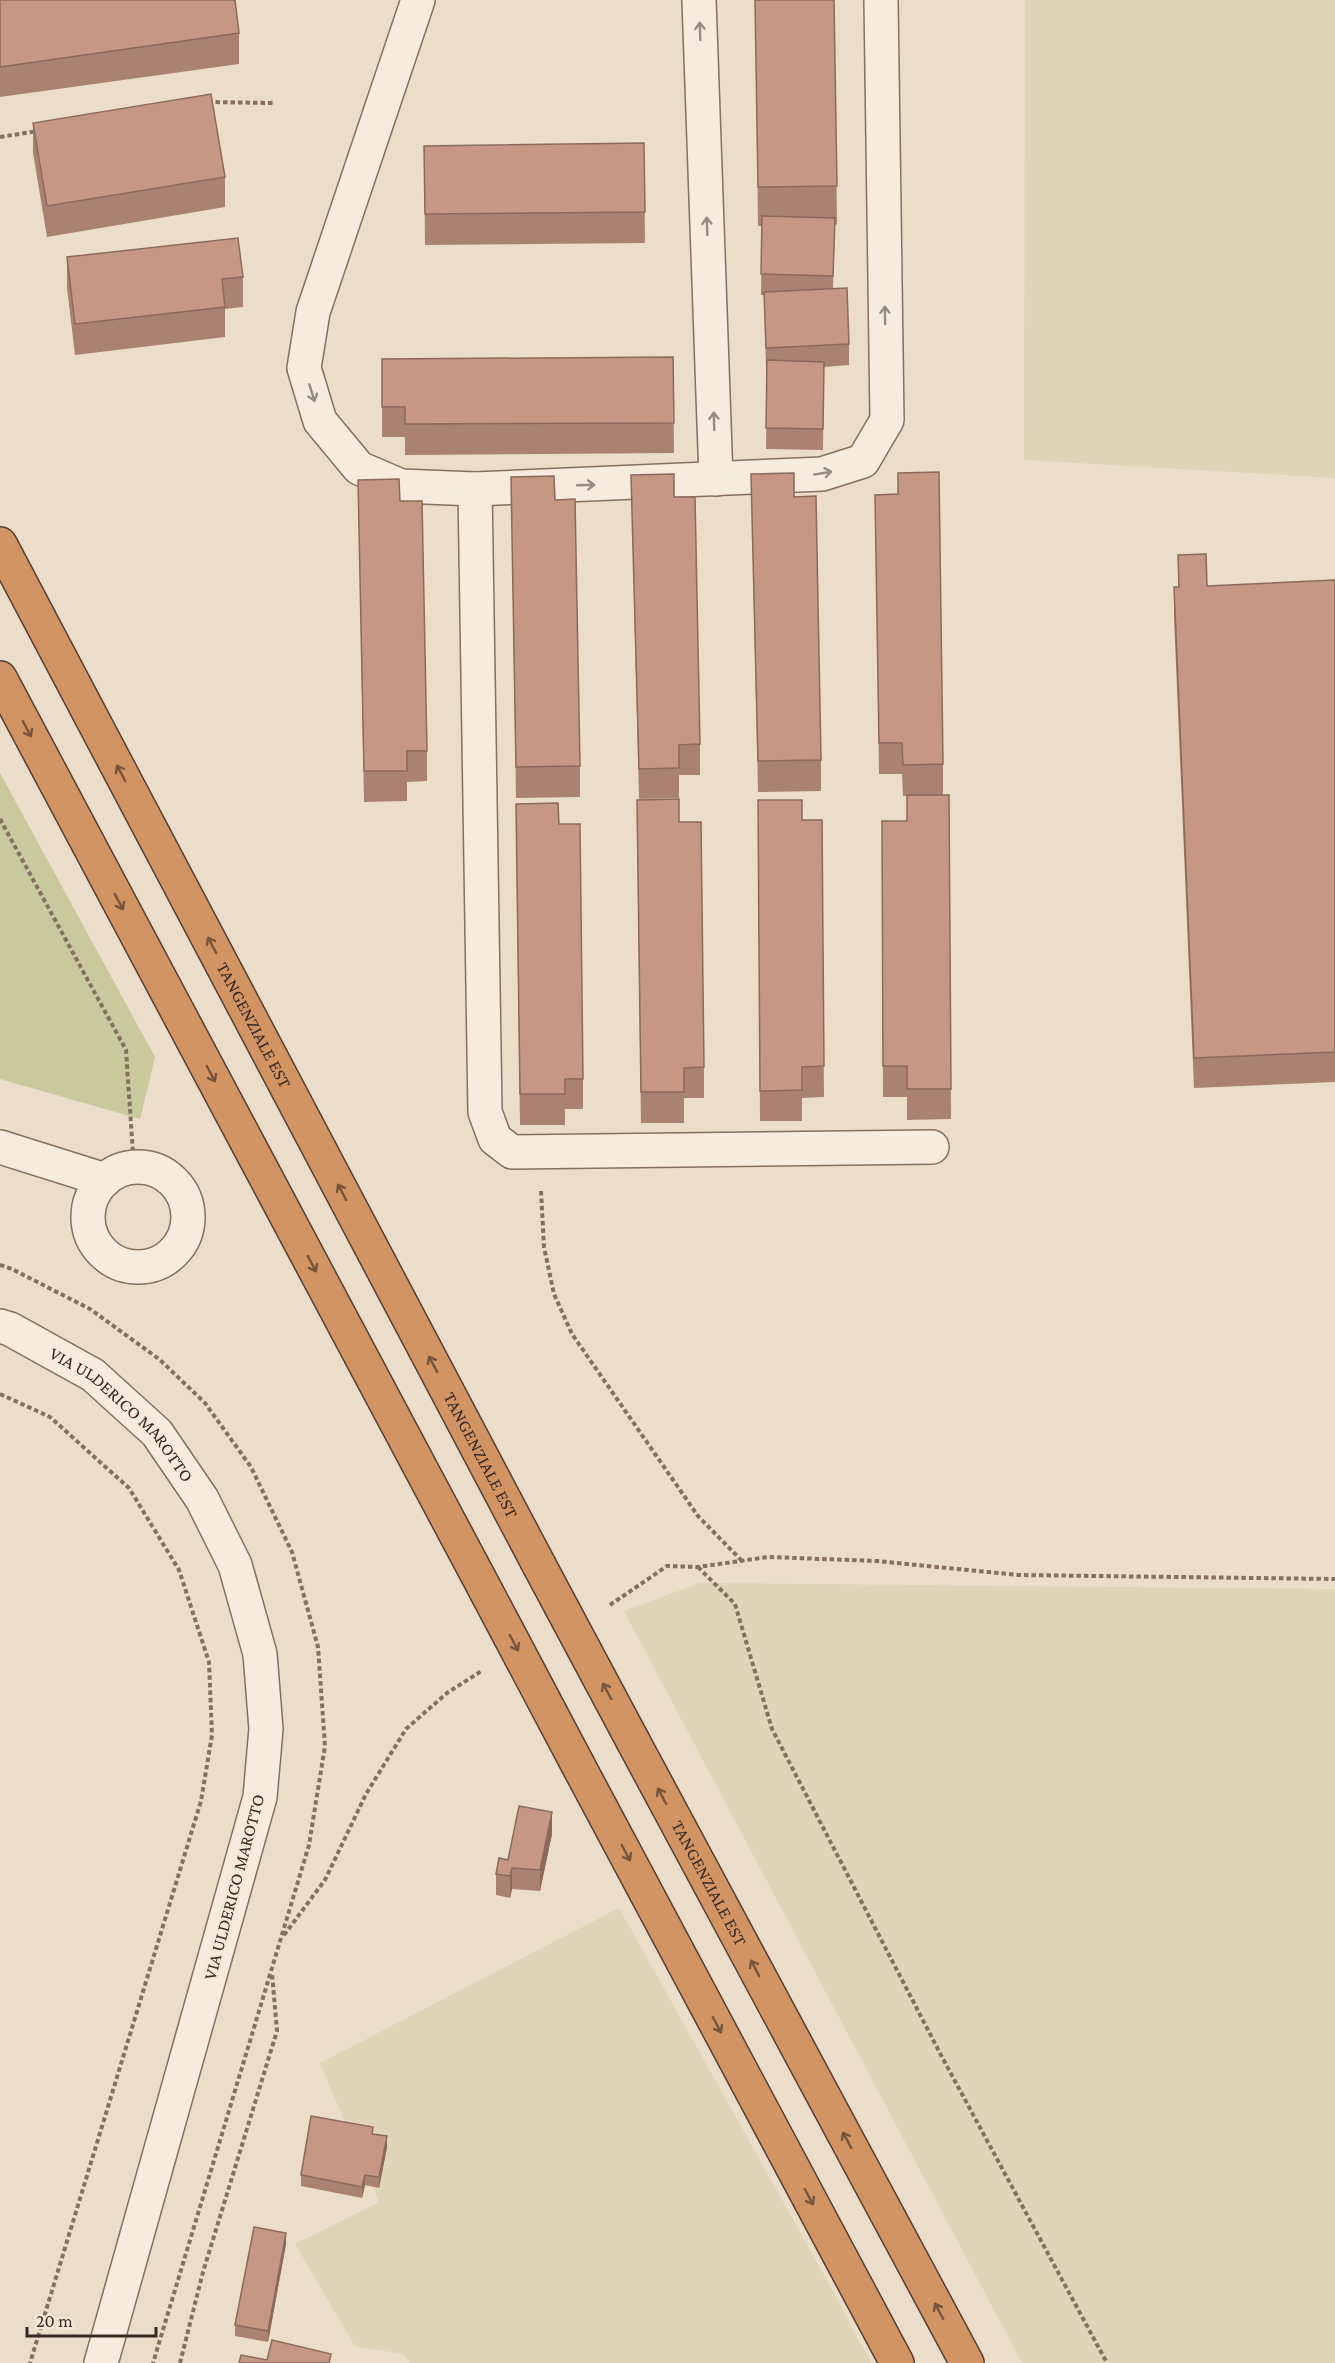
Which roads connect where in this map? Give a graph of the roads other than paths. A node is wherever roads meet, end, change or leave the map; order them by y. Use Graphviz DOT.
graph roads {
  1 [pos="418,0"];
  2 [pos="699,0"];
  3 [pos="881,0"];
  4 [pos="716,479"];
  5 [pos="476,489"];
  6 [pos="0,544"];
  7 [pos="0,678"];
  8 [pos="0,1147"];
  9 [pos="932,1147"];
  10 [pos="105,1180"];
  11 [pos="0,1326"];
  12 [pos="101,2363"];
  13 [pos="897,2363"];
  14 [pos="967,2363"];
  1 -- 5 [label="street, one-way"];
  4 -- 2 [label="street, one-way"];
  4 -- 3 [label="street, one-way"];
  5 -- 4 [label="street, one-way"];
  5 -- 9 [label="street"];
  14 -- 6 [label="highway, TANGENZIALE EST, one-way, bridge"];
  7 -- 13 [label="highway, one-way, bridge"];
  8 -- 10 [label="street"];
  10 -- 10 [label="street"];
  11 -- 12 [label="street, VIA ULDERICO MAROTTO"];
}
